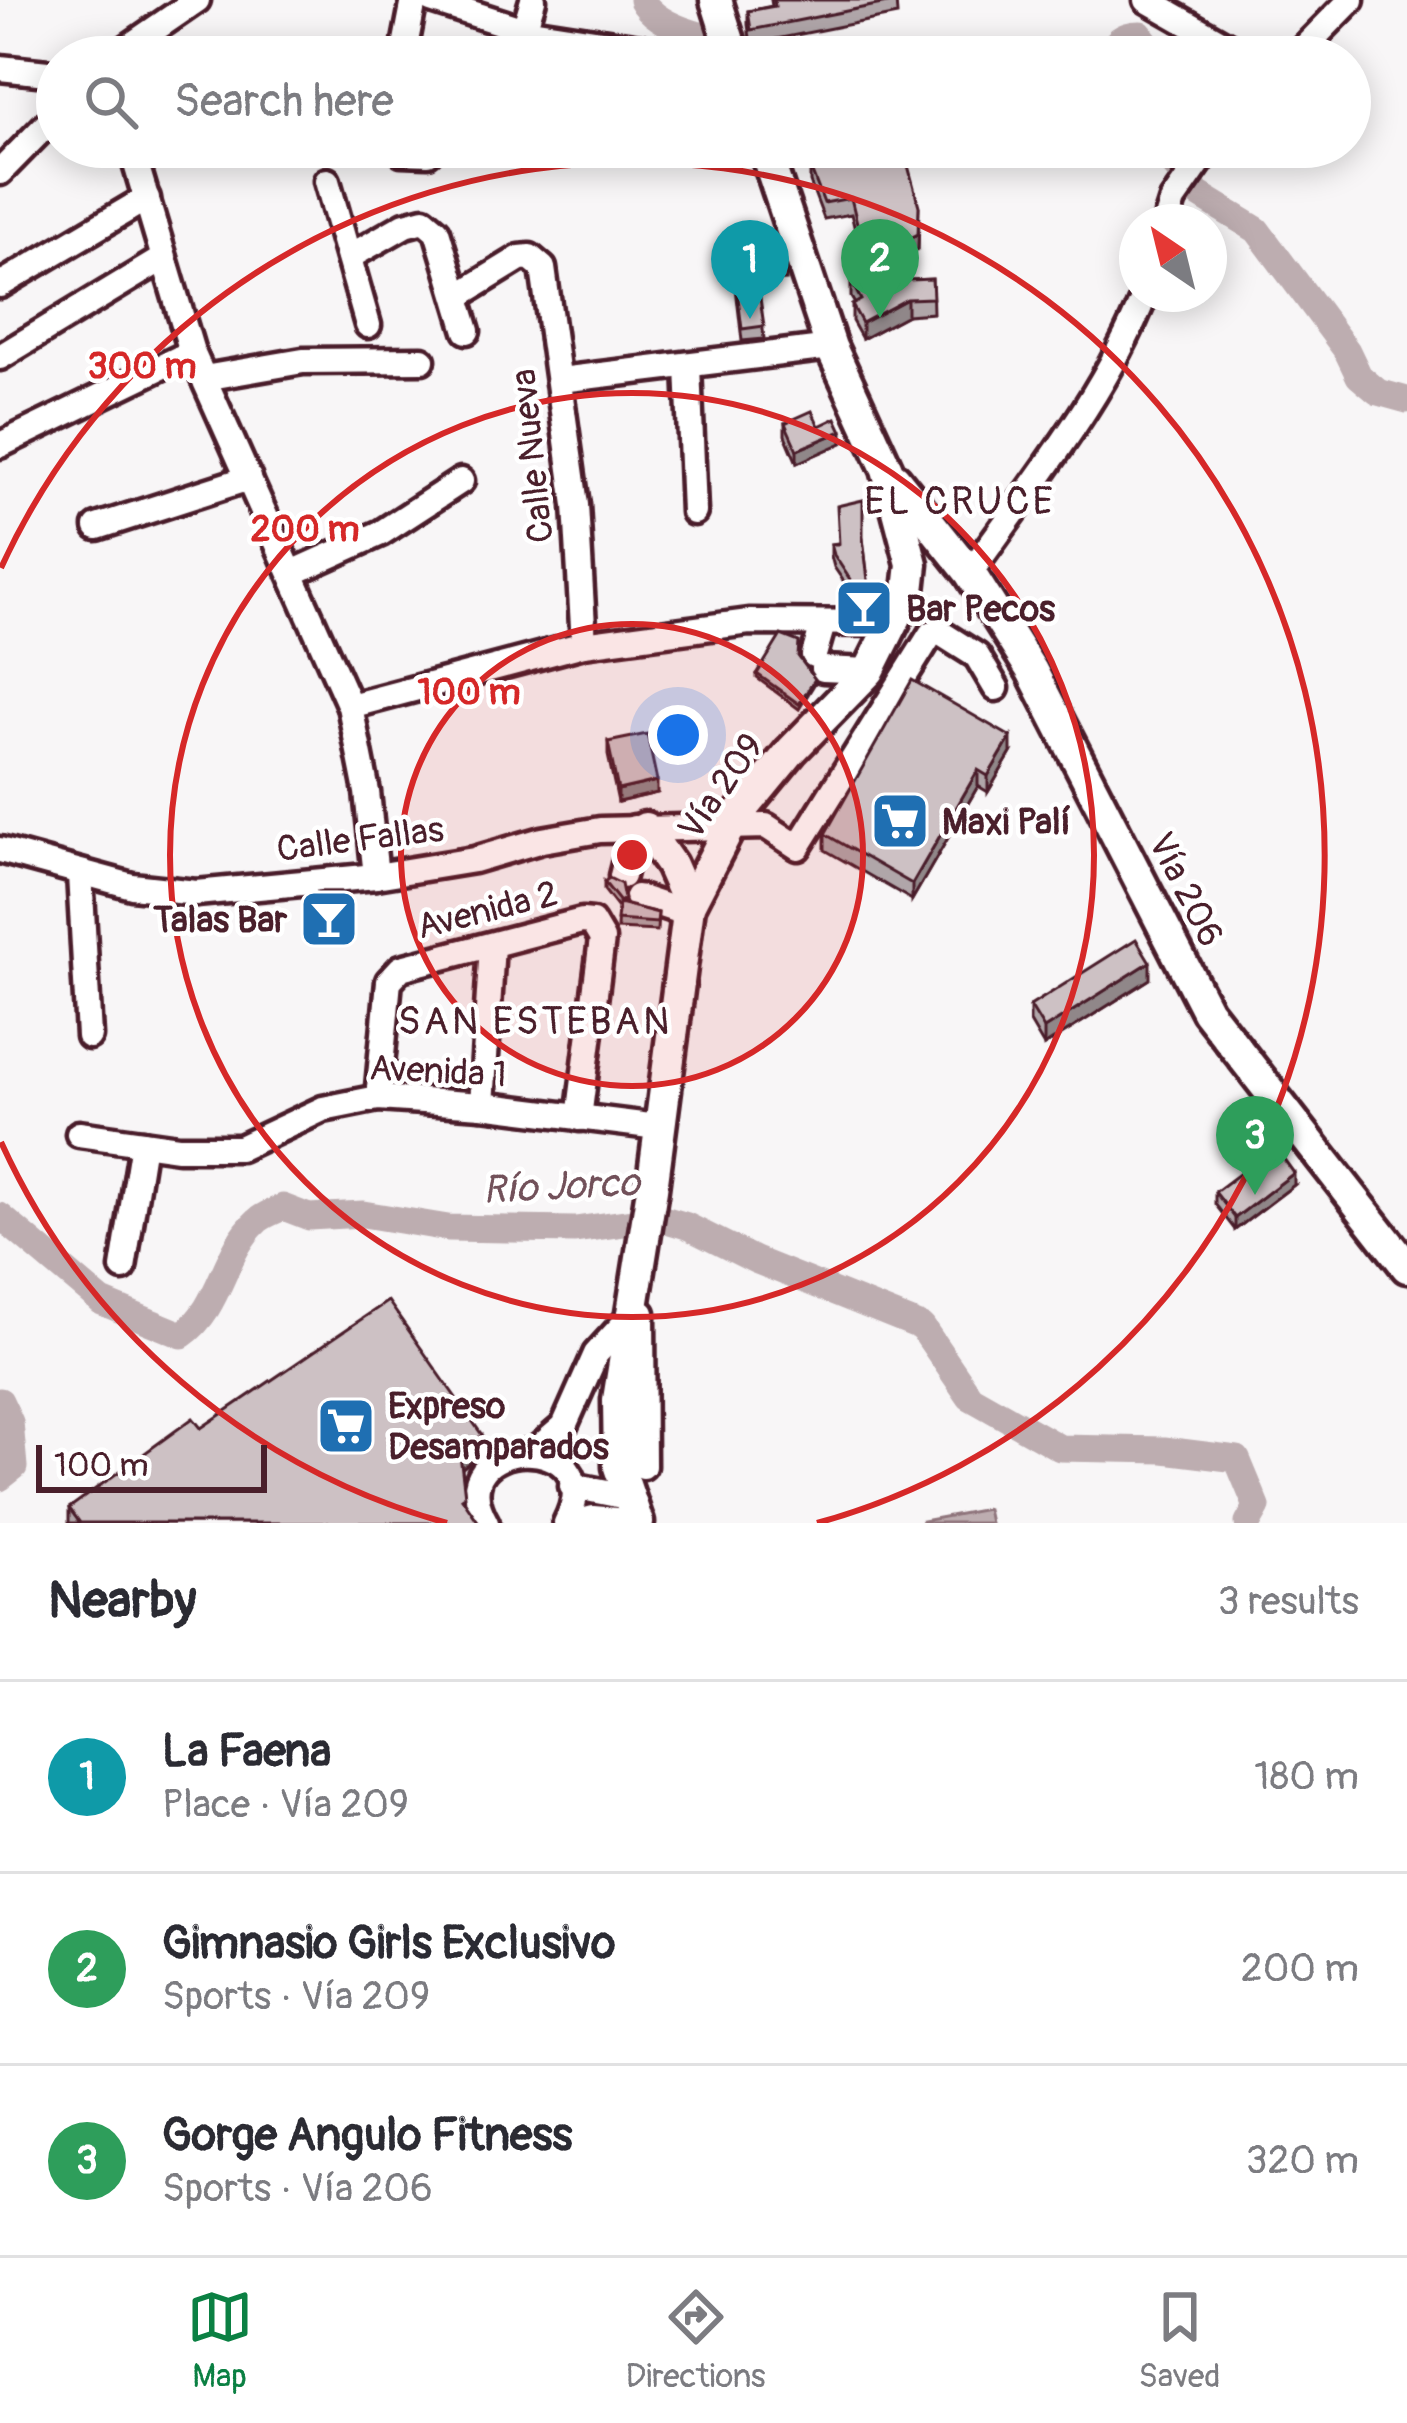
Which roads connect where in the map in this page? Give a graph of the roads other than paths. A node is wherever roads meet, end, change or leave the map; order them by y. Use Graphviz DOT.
graph roads {
  1 [pos="197,0"];
  2 [pos="414,0"];
  3 [pos="431,0"];
  4 [pos="533,0"];
  5 [pos="1351,0"];
  6 [pos="1159,3"];
  7 [pos="723,6"];
  8 [pos="524,30"];
  9 [pos="145,36"];
  10 [pos="407,36"];
  11 [pos="563,36"];
  12 [pos="729,36"];
  13 [pos="1213,36"];
  14 [pos="1316,36"];
  15 [pos="0,68"];
  16 [pos="36,72"];
  17 [pos="36,135"];
  18 [pos="137,168"];
  19 [pos="771,168"];
  20 [pos="1195,168"];
  21 [pos="0,172"];
  22 [pos="327,181"];
  23 [pos="147,199"];
  24 [pos="1173,204"];
  25 [pos="349,257"];
  26 [pos="162,259"];
  27 [pos="0,285"];
  28 [pos="458,296"];
  29 [pos="1136,312"];
  30 [pos="368,325"];
  31 [pos="467,331"];
  32 [pos="831,347"];
  33 [pos="192,352"];
  34 [pos="0,357"];
  35 [pos="422,360"];
  36 [pos="688,366"];
  37 [pos="204,378"];
  38 [pos="560,380"];
  39 [pos="0,446"];
  40 [pos="887,470"];
  41 [pos="249,478"];
  42 [pos="461,481"];
  43 [pos="694,512"];
  44 [pos="97,527"];
  45 [pos="970,572"];
  46 [pos="292,574"];
  47 [pos="910,577"];
  48 [pos="895,623"];
  49 [pos="823,624"];
  50 [pos="584,644"];
  51 [pos="869,671"];
  52 [pos="1032,671"];
  53 [pos="836,705"];
  54 [pos="350,706"];
  55 [pos="865,738"];
  56 [pos="731,824"];
  57 [pos="640,828"];
  58 [pos="0,850"];
  59 [pos="80,874"];
  60 [pos="376,876"];
  61 [pos="622,876"];
  62 [pos="637,897"];
  63 [pos="688,910"];
  64 [pos="492,946"];
  65 [pos="89,1036"];
  66 [pos="378,1098"];
  67 [pos="482,1106"];
  68 [pos="579,1118"];
  69 [pos="658,1127"];
  70 [pos="80,1134"];
  71 [pos="142,1143"];
  72 [pos="1402,1253"];
  73 [pos="123,1268"];
  74 [pos="635,1290"];
  75 [pos="535,1451"];
  76 [pos="643,1466"];
  77 [pos="572,1486"];
  78 [pos="634,1514"];
  79 [pos="485,1523"];
  80 [pos="570,1523"];
  1 -- 9 [label="street"];
  2 -- 10 [label="street"];
  3 -- 8 [label="street"];
  4 -- 8 [label="street"];
  5 -- 14 [label="street"];
  6 -- 13 [label="street"];
  7 -- 12 [label="main road"];
  8 -- 11 [label="street"];
  15 -- 16 [label="street"];
  17 -- 21 [label="street"];
  18 -- 23 [label="street"];
  19 -- 32 [label="main road"];
  20 -- 24 [label="street"];
  22 -- 25 [label="street"];
  23 -- 26 [label="street"];
  23 -- 27 [label="street"];
  25 -- 28 [label="street"];
  25 -- 30 [label="street"];
  26 -- 33 [label="street"];
  26 -- 34 [label="street"];
  28 -- 31 [label="street"];
  28 -- 38 [label="street, Calle Nueva"];
  29 -- 45 [label="street"];
  32 -- 36 [label="street"];
  32 -- 40 [label="main road"];
  33 -- 37 [label="street"];
  33 -- 39 [label="street"];
  35 -- 37 [label="street"];
  36 -- 38 [label="street"];
  36 -- 43 [label="street"];
  37 -- 41 [label="street"];
  38 -- 50 [label="street, Calle Nueva"];
  40 -- 45 [label="main road, Vía 206"];
  40 -- 47 [label="main road"];
  41 -- 44 [label="street"];
  41 -- 46 [label="street"];
  42 -- 46 [label="street"];
  45 -- 47 [label="main road"];
  45 -- 52 [label="main road, Vía 206"];
  46 -- 54 [label="street"];
  47 -- 48 [label="main road, Vía 209"];
  48 -- 49 [label="street"];
  48 -- 51 [label="main road, Vía 209"];
  49 -- 50 [label="street"];
  49 -- 51 [label="street"];
  50 -- 54 [label="street"];
  51 -- 53 [label="main road, Vía 209"];
  52 -- 55 [label="street"];
  52 -- 72 [label="main road, Vía 206"];
  53 -- 55 [label="street"];
  53 -- 56 [label="main road, Vía 209"];
  54 -- 60 [label="street"];
  55 -- 56 [label="street, Calle Fallas"];
  56 -- 57 [label="street, Calle Fallas"];
  56 -- 63 [label="main road, Vía 209"];
  57 -- 60 [label="street, Calle Fallas"];
  57 -- 61 [label="street"];
  57 -- 63 [label="main road"];
  58 -- 59 [label="street, Calle Fallas"];
  59 -- 60 [label="street, Calle Fallas"];
  59 -- 65 [label="street"];
  62 -- 63 [label="street"];
  63 -- 69 [label="main road, Vía 209"];
  64 -- 66 [label="street, Avenida 2"];
  64 -- 67 [label="street"];
  64 -- 68 [label="street, Avenida 2"];
  66 -- 67 [label="street, Avenida 1"];
  66 -- 71 [label="street, Avenida 1"];
  67 -- 68 [label="street, Avenida 1"];
  68 -- 69 [label="street, Avenida 1"];
  69 -- 74 [label="main road, Vía 209"];
  70 -- 71 [label="street, Avenida 1"];
  71 -- 73 [label="street"];
  74 -- 75 [label="street"];
  74 -- 76 [label="street"];
  74 -- 78 [label="main road, Vía 209"];
  75 -- 77 [label="street"];
  75 -- 79 [label="street"];
  77 -- 78 [label="street"];
  77 -- 80 [label="street"];
  78 -- 80 [label="street"];
}
